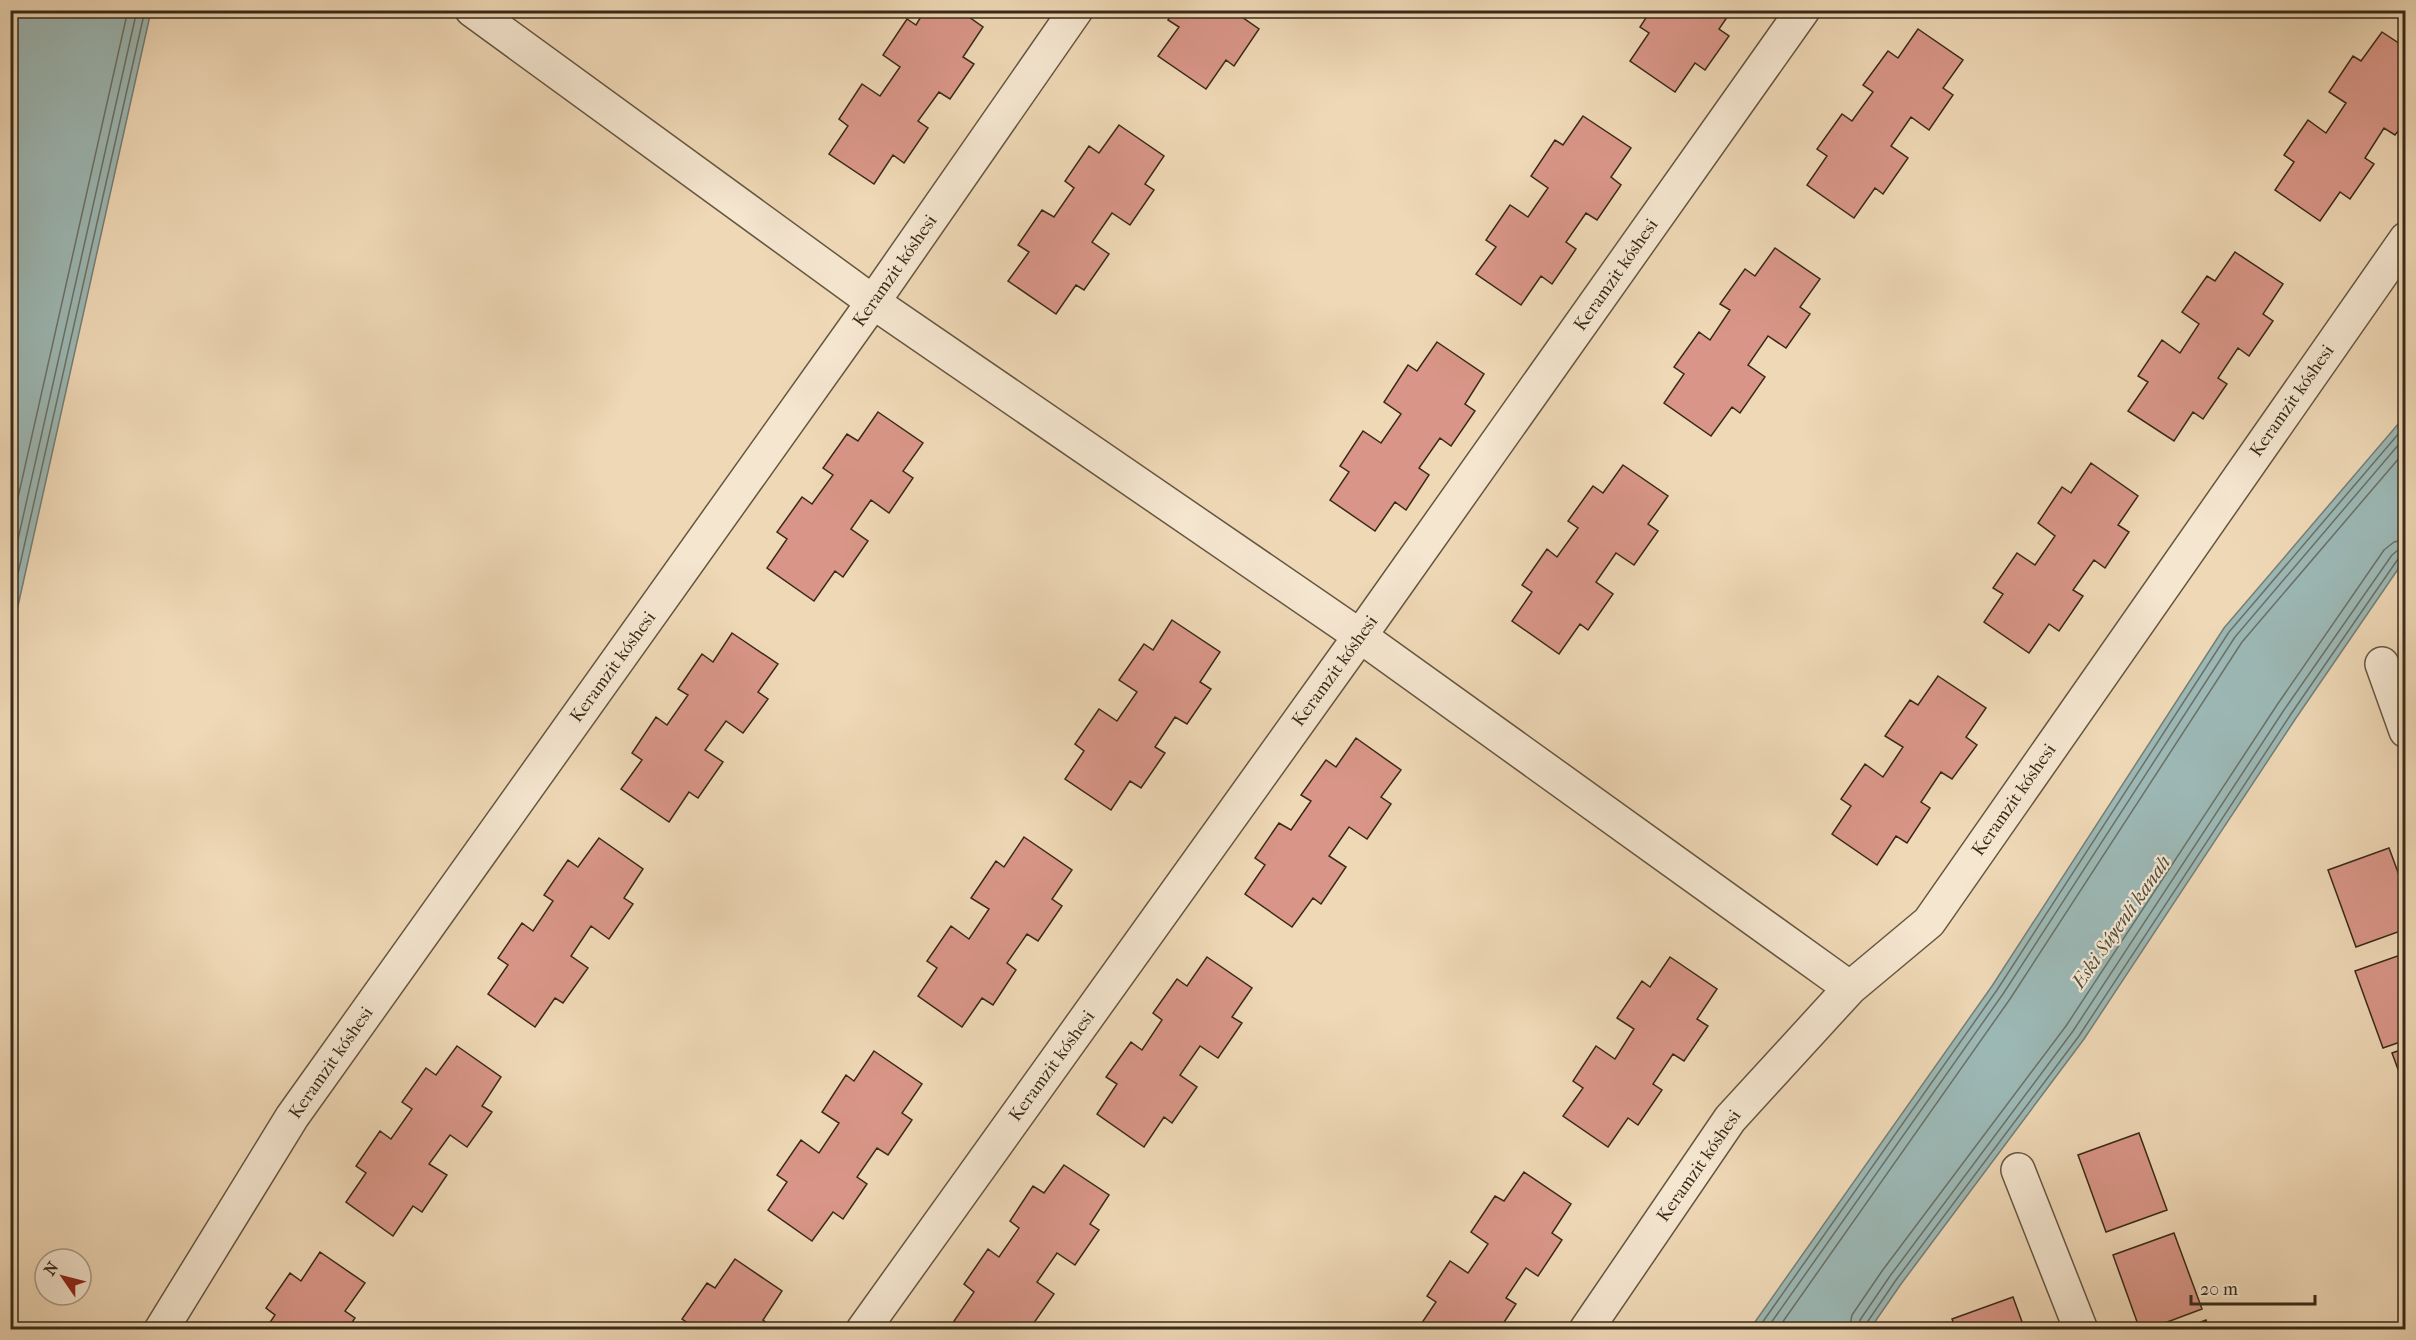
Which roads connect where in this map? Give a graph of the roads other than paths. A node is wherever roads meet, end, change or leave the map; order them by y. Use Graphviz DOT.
graph roads {
  1 [pos="472,10"];
  2 [pos="1076,10"];
  3 [pos="1803,10"];
  4 [pos="2406,239"];
  5 [pos="873,302"];
  6 [pos="1360,636"];
  7 [pos="2382,664"];
  8 [pos="2406,731"];
  9 [pos="1850,988"];
  10 [pos="2018,1170"];
  11 [pos="161,1329"];
  12 [pos="863,1329"];
  13 [pos="1586,1329"];
  14 [pos="2081,1329"];
  1 -- 5 [label="street"];
  2 -- 5 [label="street, Keramzit kóshesi"];
  3 -- 6 [label="street, Keramzit kóshesi"];
  4 -- 9 [label="street, Keramzit kóshesi"];
  5 -- 6 [label="street"];
  5 -- 11 [label="street, Keramzit kóshesi"];
  6 -- 9 [label="street"];
  6 -- 12 [label="street, Keramzit kóshesi"];
  7 -- 8 [label="street"];
  9 -- 13 [label="street, Keramzit kóshesi"];
  10 -- 14 [label="street"];
}
